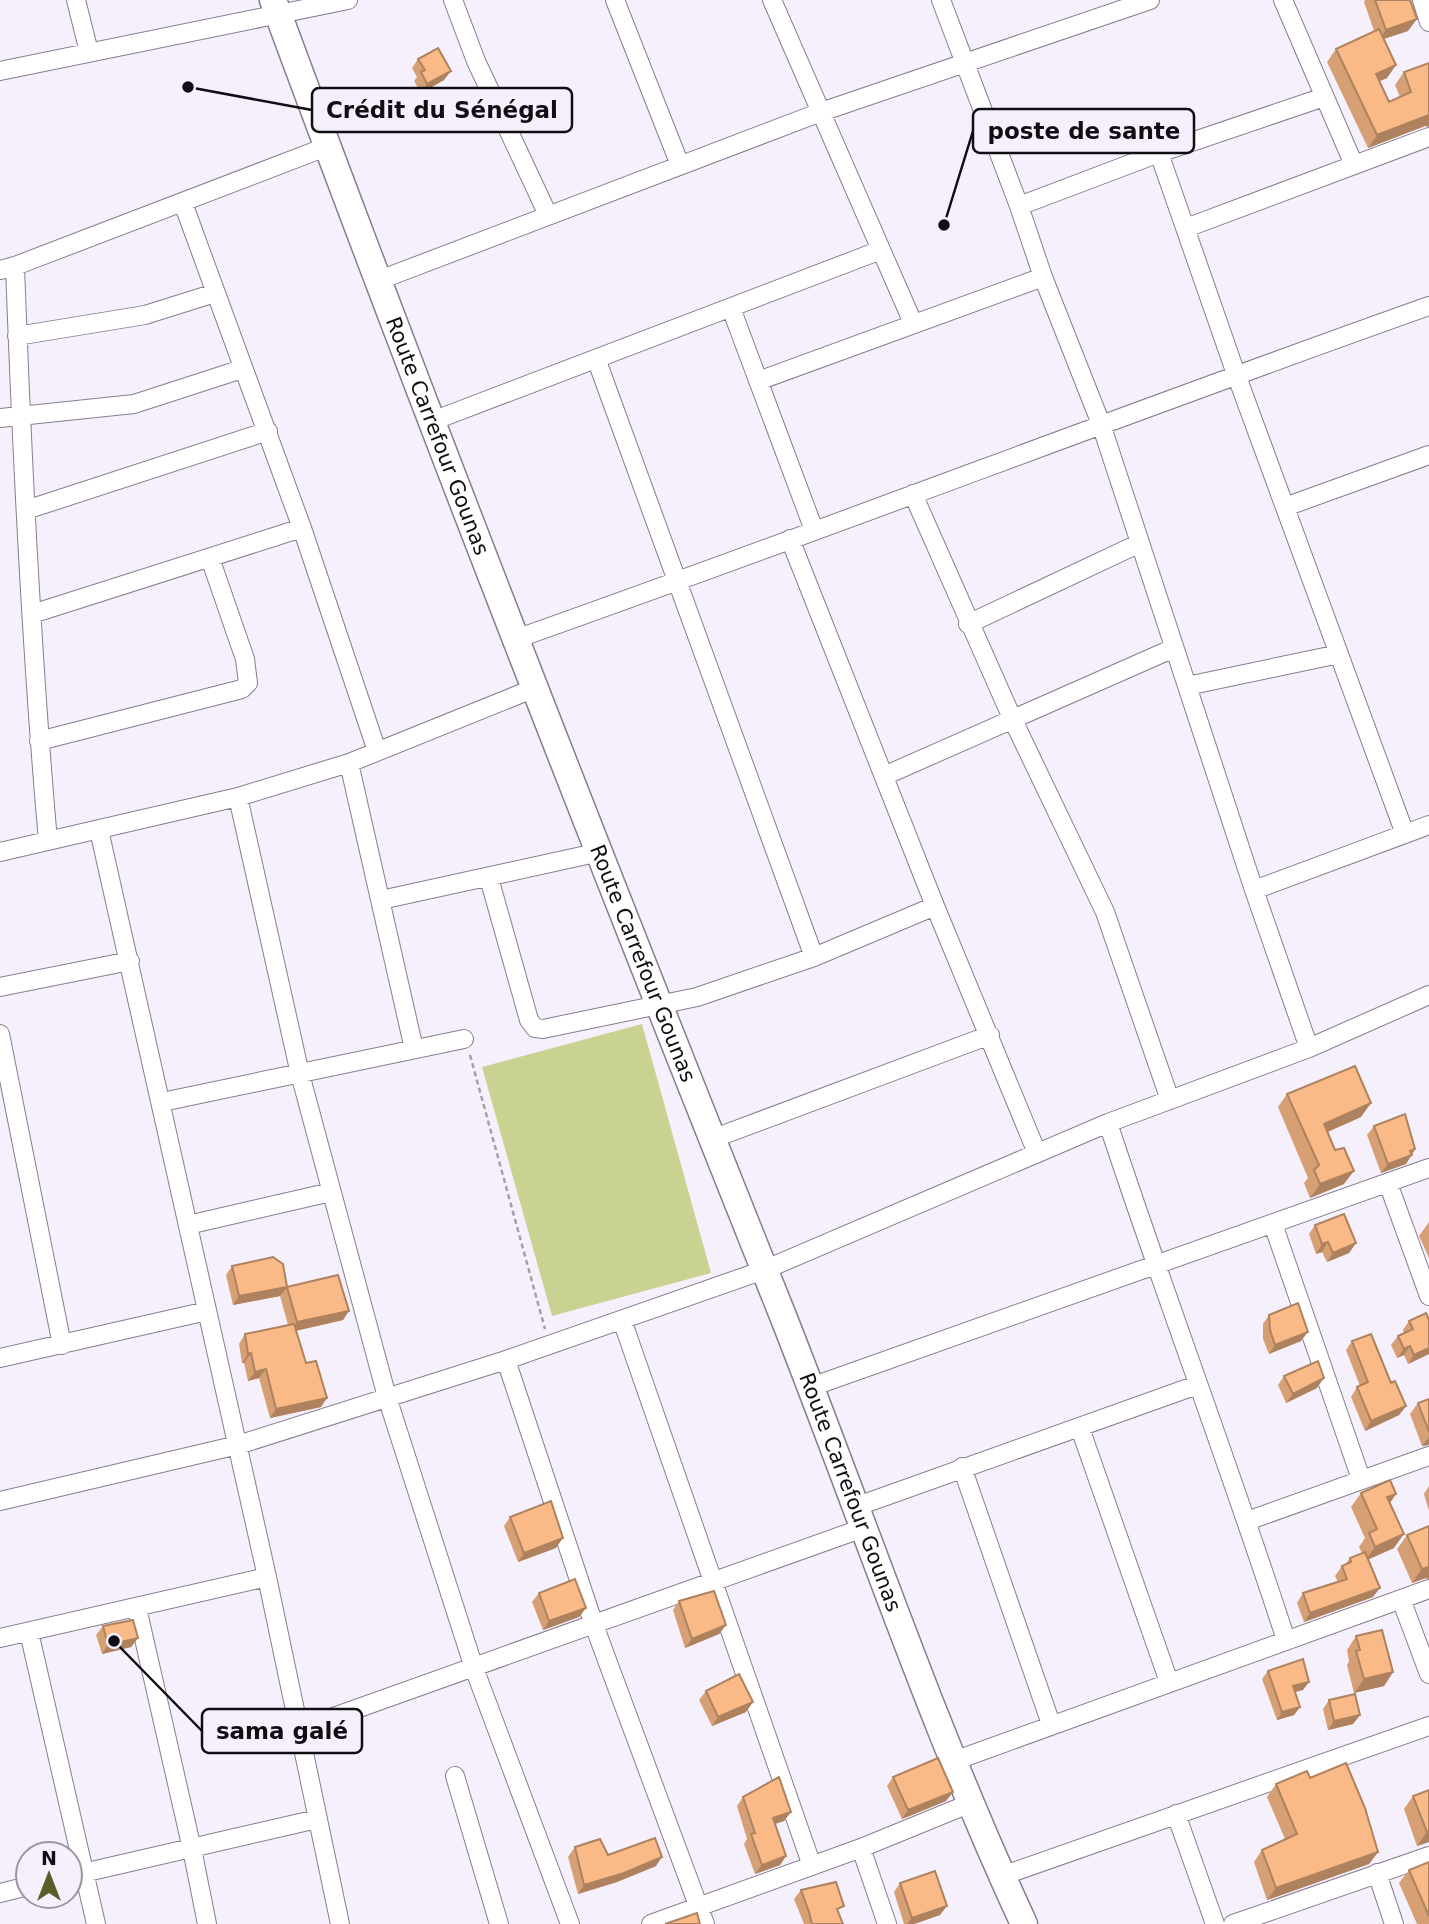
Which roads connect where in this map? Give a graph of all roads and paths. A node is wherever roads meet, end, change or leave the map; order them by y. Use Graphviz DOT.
graph roads {
  1 [pos="76,0"];
  2 [pos="348,0"];
  3 [pos="453,0"];
  4 [pos="615,0"];
  5 [pos="772,0"];
  6 [pos="941,0"];
  7 [pos="1150,0"];
  8 [pos="1283,0"];
  9 [pos="1422,0"];
  10 [pos="275,8"];
  11 [pos="1429,22"];
  12 [pos="89,52"];
  13 [pos="965,65"];
  14 [pos="0,71"];
  15 [pos="1324,97"];
  16 [pos="821,113"];
  17 [pos="1429,137"];
  18 [pos="326,147"];
  19 [pos="1159,153"];
  20 [pos="680,165"];
  21 [pos="1354,165"];
  22 [pos="183,203"];
  23 [pos="1018,206"];
  24 [pos="548,215"];
  25 [pos="1186,228"];
  26 [pos="881,250"];
  27 [pos="7,268"];
  28 [pos="1043,277"];
  29 [pos="377,281"];
  30 [pos="215,293"];
  31 [pos="1429,306"];
  32 [pos="731,308"];
  33 [pos="913,323"];
  34 [pos="17,336"];
  35 [pos="597,360"];
  36 [pos="242,369"];
  37 [pos="1236,374"];
  38 [pos="758,381"];
  39 [pos="20,416"];
  40 [pos="0,418"];
  41 [pos="430,422"];
  42 [pos="1101,424"];
  43 [pos="268,431"];
  44 [pos="1428,461"];
  45 [pos="913,494"];
  46 [pos="1285,507"];
  47 [pos="26,510"];
  48 [pos="302,528"];
  49 [pos="814,530"];
  50 [pos="790,540"];
  51 [pos="1140,543"];
  52 [pos="210,558"];
  53 [pos="679,582"];
  54 [pos="32,614"];
  55 [pos="968,624"];
  56 [pos="516,639"];
  57 [pos="1174,648"];
  58 [pos="1339,654"];
  59 [pos="1187,686"];
  60 [pos="535,688"];
  61 [pos="1012,718"];
  62 [pos="39,741"];
  63 [pos="377,751"];
  64 [pos="349,763"];
  65 [pos="884,776"];
  66 [pos="237,797"];
  67 [pos="1429,825"];
  68 [pos="99,830"];
  69 [pos="1405,834"];
  70 [pos="48,841"];
  71 [pos="0,852"];
  72 [pos="600,852"];
  73 [pos="489,877"];
  74 [pos="1254,890"];
  75 [pos="381,900"];
  76 [pos="935,906"];
  77 [pos="814,957"];
  78 [pos="130,961"];
  79 [pos="0,987"];
  80 [pos="1429,995"];
  81 [pos="660,1007"];
  82 [pos="0,1034"];
  83 [pos="990,1035"];
  84 [pos="466,1042"];
  85 [pos="1309,1048"];
  86 [pos="414,1049"];
  87 [pos="300,1074"];
  88 [pos="1170,1100"];
  89 [pos="162,1102"];
  90 [pos="1108,1123"];
  91 [pos="712,1139"];
  92 [pos="1037,1153"];
  93 [pos="1429,1168"];
  94 [pos="1388,1183"];
  95 [pos="331,1192"];
  96 [pos="1273,1224"];
  97 [pos="188,1225"];
  98 [pos="1154,1265"];
  99 [pos="764,1270"];
  100 [pos="1429,1296"];
  101 [pos="207,1311"];
  102 [pos="622,1320"];
  103 [pos="62,1345"];
  104 [pos="550,1345"];
  105 [pos="0,1358"];
  106 [pos="506,1360"];
  107 [pos="1198,1385"];
  108 [pos="811,1387"];
  109 [pos="387,1397"];
  110 [pos="1080,1428"];
  111 [pos="238,1446"];
  112 [pos="1429,1456"];
  113 [pos="962,1467"];
  114 [pos="1361,1479"];
  115 [pos="0,1501"];
  116 [pos="859,1517"];
  117 [pos="1247,1521"];
  118 [pos="267,1577"];
  119 [pos="713,1580"];
  120 [pos="1429,1589"];
  121 [pos="1401,1599"];
  122 [pos="138,1608"];
  123 [pos="594,1625"];
  124 [pos="29,1632"];
  125 [pos="0,1638"];
  126 [pos="1286,1640"];
  127 [pos="474,1668"];
  128 [pos="1429,1674"];
  129 [pos="1169,1682"];
  130 [pos="1051,1724"];
  131 [pos="1429,1726"];
  132 [pos="300,1729"];
  133 [pos="954,1761"];
  134 [pos="455,1776"];
  135 [pos="971,1803"];
  136 [pos="1176,1814"];
  137 [pos="317,1819"];
  138 [pos="71,1840"];
  139 [pos="860,1848"];
  140 [pos="192,1849"];
  141 [pos="1429,1856"];
  142 [pos="812,1866"];
  143 [pos="84,1873"];
  144 [pos="1377,1873"];
  145 [pos="1002,1876"];
  146 [pos="84,1891"];
  147 [pos="702,1915"];
  148 [pos="96,1924"];
  149 [pos="207,1924"];
  150 [pos="340,1924"];
  151 [pos="499,1924"];
  152 [pos="570,1924"];
  153 [pos="651,1924"];
  154 [pos="887,1924"];
  155 [pos="1024,1924"];
  156 [pos="1215,1924"];
  157 [pos="1233,1924"];
  158 [pos="1394,1924"];
  1 -- 12 [label="street"];
  2 -- 10 [label="street"];
  3 -- 24 [label="street"];
  4 -- 20 [label="street"];
  5 -- 16 [label="street"];
  6 -- 13 [label="street"];
  7 -- 13 [label="street"];
  8 -- 15 [label="street"];
  9 -- 11 [label="street"];
  10 -- 12 [label="street"];
  10 -- 18 [label="main road, Route Carrefour Gounas"];
  12 -- 14 [label="street"];
  13 -- 16 [label="street"];
  13 -- 23 [label="street"];
  15 -- 19 [label="street"];
  15 -- 21 [label="street"];
  16 -- 20 [label="street"];
  16 -- 26 [label="street"];
  17 -- 21 [label="street"];
  18 -- 22 [label="street"];
  18 -- 29 [label="main road, Route Carrefour Gounas"];
  19 -- 23 [label="street"];
  19 -- 25 [label="street"];
  20 -- 24 [label="street"];
  21 -- 25 [label="street"];
  22 -- 27 [label="street"];
  22 -- 30 [label="street"];
  23 -- 28 [label="street"];
  24 -- 29 [label="street"];
  25 -- 37 [label="street"];
  26 -- 32 [label="street"];
  26 -- 33 [label="street"];
  27 -- 34 [label="street"];
  28 -- 33 [label="street"];
  28 -- 42 [label="street"];
  29 -- 41 [label="main road, Route Carrefour Gounas"];
  30 -- 34 [label="street"];
  30 -- 36 [label="street"];
  31 -- 37 [label="street"];
  32 -- 35 [label="street"];
  32 -- 38 [label="street"];
  33 -- 38 [label="street"];
  34 -- 39 [label="street"];
  35 -- 41 [label="street"];
  35 -- 53 [label="street"];
  36 -- 39 [label="street"];
  36 -- 43 [label="street"];
  37 -- 42 [label="street"];
  37 -- 46 [label="street"];
  38 -- 49 [label="street"];
  39 -- 40 [label="street"];
  39 -- 47 [label="street"];
  41 -- 56 [label="main road, Route Carrefour Gounas"];
  42 -- 45 [label="street"];
  42 -- 51 [label="street"];
  43 -- 47 [label="street"];
  43 -- 48 [label="street"];
  44 -- 46 [label="street"];
  45 -- 49 [label="street"];
  45 -- 55 [label="street"];
  46 -- 58 [label="street"];
  47 -- 54 [label="street"];
  48 -- 52 [label="street"];
  48 -- 63 [label="street"];
  49 -- 50 [label="street"];
  50 -- 53 [label="street"];
  50 -- 65 [label="street"];
  51 -- 55 [label="street"];
  51 -- 57 [label="street"];
  52 -- 54 [label="street"];
  52 -- 62 [label="street"];
  53 -- 56 [label="street"];
  53 -- 77 [label="street"];
  54 -- 62 [label="street"];
  55 -- 61 [label="street"];
  56 -- 60 [label="main road, Route Carrefour Gounas"];
  57 -- 59 [label="street"];
  57 -- 61 [label="street"];
  58 -- 59 [label="street"];
  58 -- 69 [label="street"];
  59 -- 74 [label="street"];
  60 -- 63 [label="street"];
  60 -- 72 [label="main road, Route Carrefour Gounas"];
  61 -- 65 [label="street"];
  61 -- 88 [label="street"];
  62 -- 70 [label="street"];
  63 -- 64 [label="street"];
  64 -- 66 [label="street"];
  64 -- 75 [label="street"];
  65 -- 76 [label="street"];
  66 -- 68 [label="street"];
  66 -- 87 [label="street"];
  67 -- 69 [label="street"];
  68 -- 70 [label="street"];
  68 -- 78 [label="street"];
  69 -- 74 [label="street"];
  70 -- 71 [label="street"];
  72 -- 73 [label="street"];
  72 -- 81 [label="main road, Route Carrefour Gounas"];
  73 -- 75 [label="street"];
  73 -- 81 [label="street"];
  74 -- 85 [label="street"];
  75 -- 86 [label="street"];
  76 -- 77 [label="street"];
  76 -- 83 [label="street"];
  77 -- 81 [label="street"];
  78 -- 79 [label="street"];
  78 -- 89 [label="street"];
  80 -- 85 [label="street"];
  81 -- 91 [label="main road, Route Carrefour Gounas"];
  82 -- 103 [label="street"];
  83 -- 91 [label="street"];
  83 -- 92 [label="street"];
  84 -- 86 [label="street"];
  84 -- 104 [label="path"];
  85 -- 88 [label="street"];
  86 -- 87 [label="street"];
  87 -- 89 [label="street"];
  87 -- 95 [label="street"];
  88 -- 90 [label="street"];
  89 -- 97 [label="street"];
  90 -- 92 [label="street"];
  90 -- 98 [label="street"];
  91 -- 99 [label="main road, Route Carrefour Gounas"];
  92 -- 99 [label="street"];
  93 -- 94 [label="street"];
  94 -- 96 [label="street"];
  94 -- 100 [label="street"];
  95 -- 97 [label="street"];
  95 -- 109 [label="street"];
  96 -- 98 [label="street"];
  96 -- 114 [label="street"];
  97 -- 101 [label="street"];
  98 -- 107 [label="street"];
  98 -- 108 [label="street"];
  99 -- 102 [label="street"];
  99 -- 108 [label="main road, Route Carrefour Gounas"];
  101 -- 103 [label="street"];
  101 -- 111 [label="street"];
  102 -- 104 [label="street"];
  102 -- 119 [label="street"];
  103 -- 105 [label="street"];
  104 -- 106 [label="street"];
  106 -- 109 [label="street"];
  106 -- 123 [label="street"];
  107 -- 110 [label="street"];
  107 -- 117 [label="street"];
  108 -- 116 [label="main road, Route Carrefour Gounas"];
  109 -- 111 [label="street"];
  109 -- 127 [label="street"];
  110 -- 113 [label="street"];
  110 -- 129 [label="street"];
  111 -- 115 [label="street"];
  111 -- 118 [label="street"];
  112 -- 114 [label="street"];
  113 -- 116 [label="street"];
  113 -- 130 [label="street"];
  114 -- 117 [label="street"];
  116 -- 119 [label="street"];
  116 -- 133 [label="main road, Route Carrefour Gounas"];
  117 -- 126 [label="street"];
  118 -- 122 [label="street"];
  118 -- 132 [label="street"];
  119 -- 123 [label="street"];
  119 -- 142 [label="street"];
  120 -- 121 [label="street"];
  121 -- 126 [label="street"];
  121 -- 128 [label="street"];
  122 -- 124 [label="street"];
  122 -- 140 [label="street"];
  123 -- 127 [label="street"];
  123 -- 147 [label="street"];
  124 -- 125 [label="street"];
  124 -- 138 [label="street"];
  126 -- 129 [label="street"];
  127 -- 132 [label="street"];
  127 -- 152 [label="street"];
  129 -- 130 [label="street"];
  130 -- 133 [label="street"];
  131 -- 136 [label="street"];
  132 -- 137 [label="street"];
  133 -- 135 [label="main road, Route Carrefour Gounas"];
  134 -- 151 [label="street"];
  135 -- 139 [label="street"];
  135 -- 145 [label="main road, Route Carrefour Gounas"];
  136 -- 145 [label="street"];
  136 -- 156 [label="street"];
  137 -- 140 [label="street"];
  137 -- 150 [label="street"];
  139 -- 142 [label="street"];
  139 -- 154 [label="street"];
  140 -- 143 [label="street"];
  140 -- 149 [label="street"];
  141 -- 144 [label="street"];
  142 -- 147 [label="street"];
  144 -- 157 [label="street"];
  144 -- 158 [label="street"];
  145 -- 155 [label="main road, Route Carrefour Gounas"];
  146 -- 148 [label="street"];
  147 -- 153 [label="street"];
}
